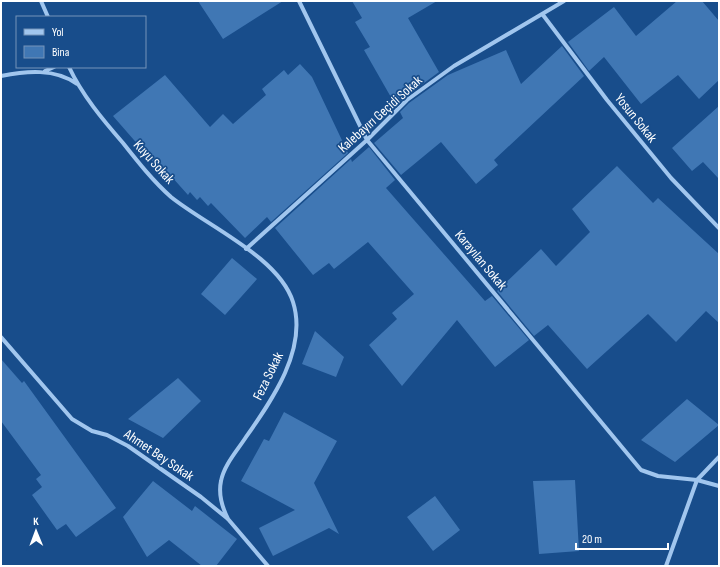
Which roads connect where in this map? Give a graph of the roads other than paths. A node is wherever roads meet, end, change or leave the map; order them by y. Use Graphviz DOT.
graph roads {
  1 [pos="41,1"];
  2 [pos="299,1"];
  3 [pos="564,1"];
  4 [pos="543,15"];
  5 [pos="48,16"];
  6 [pos="52,68"];
  7 [pos="70,68"];
  8 [pos="36,71"];
  9 [pos="1,76"];
  10 [pos="80,87"];
  11 [pos="367,140"];
  12 [pos="719,228"];
  13 [pos="246,249"];
  14 [pos="1,337"];
  15 [pos="719,457"];
  16 [pos="697,480"];
  17 [pos="719,486"];
  18 [pos="228,519"];
  19 [pos="268,566"];
  20 [pos="666,566"];
  1 -- 5 [label="street"];
  2 -- 11 [label="street, Karayılan Sokak"];
  3 -- 4 [label="street, Kalebayırı Geçidi Sokak"];
  4 -- 11 [label="street, Kalebayırı Geçidi Sokak"];
  4 -- 12 [label="street, Yosun Sokak"];
  6 -- 8 [label="street"];
  7 -- 10 [label="street, Kuyu Sokak"];
  8 -- 9 [label="street"];
  8 -- 10 [label="street"];
  10 -- 13 [label="street, Kuyu Sokak"];
  11 -- 13 [label="street, Kalebayırı Geçidi Sokak"];
  11 -- 16 [label="street, Karayılan Sokak"];
  13 -- 18 [label="street, Feza Sokak"];
  14 -- 18 [label="street, Ahmet Bey Sokak"];
  15 -- 16 [label="street"];
  16 -- 17 [label="street, Karayılan Sokak"];
  16 -- 20 [label="street"];
  18 -- 19 [label="street, Ahmet Bey Sokak"];
}
